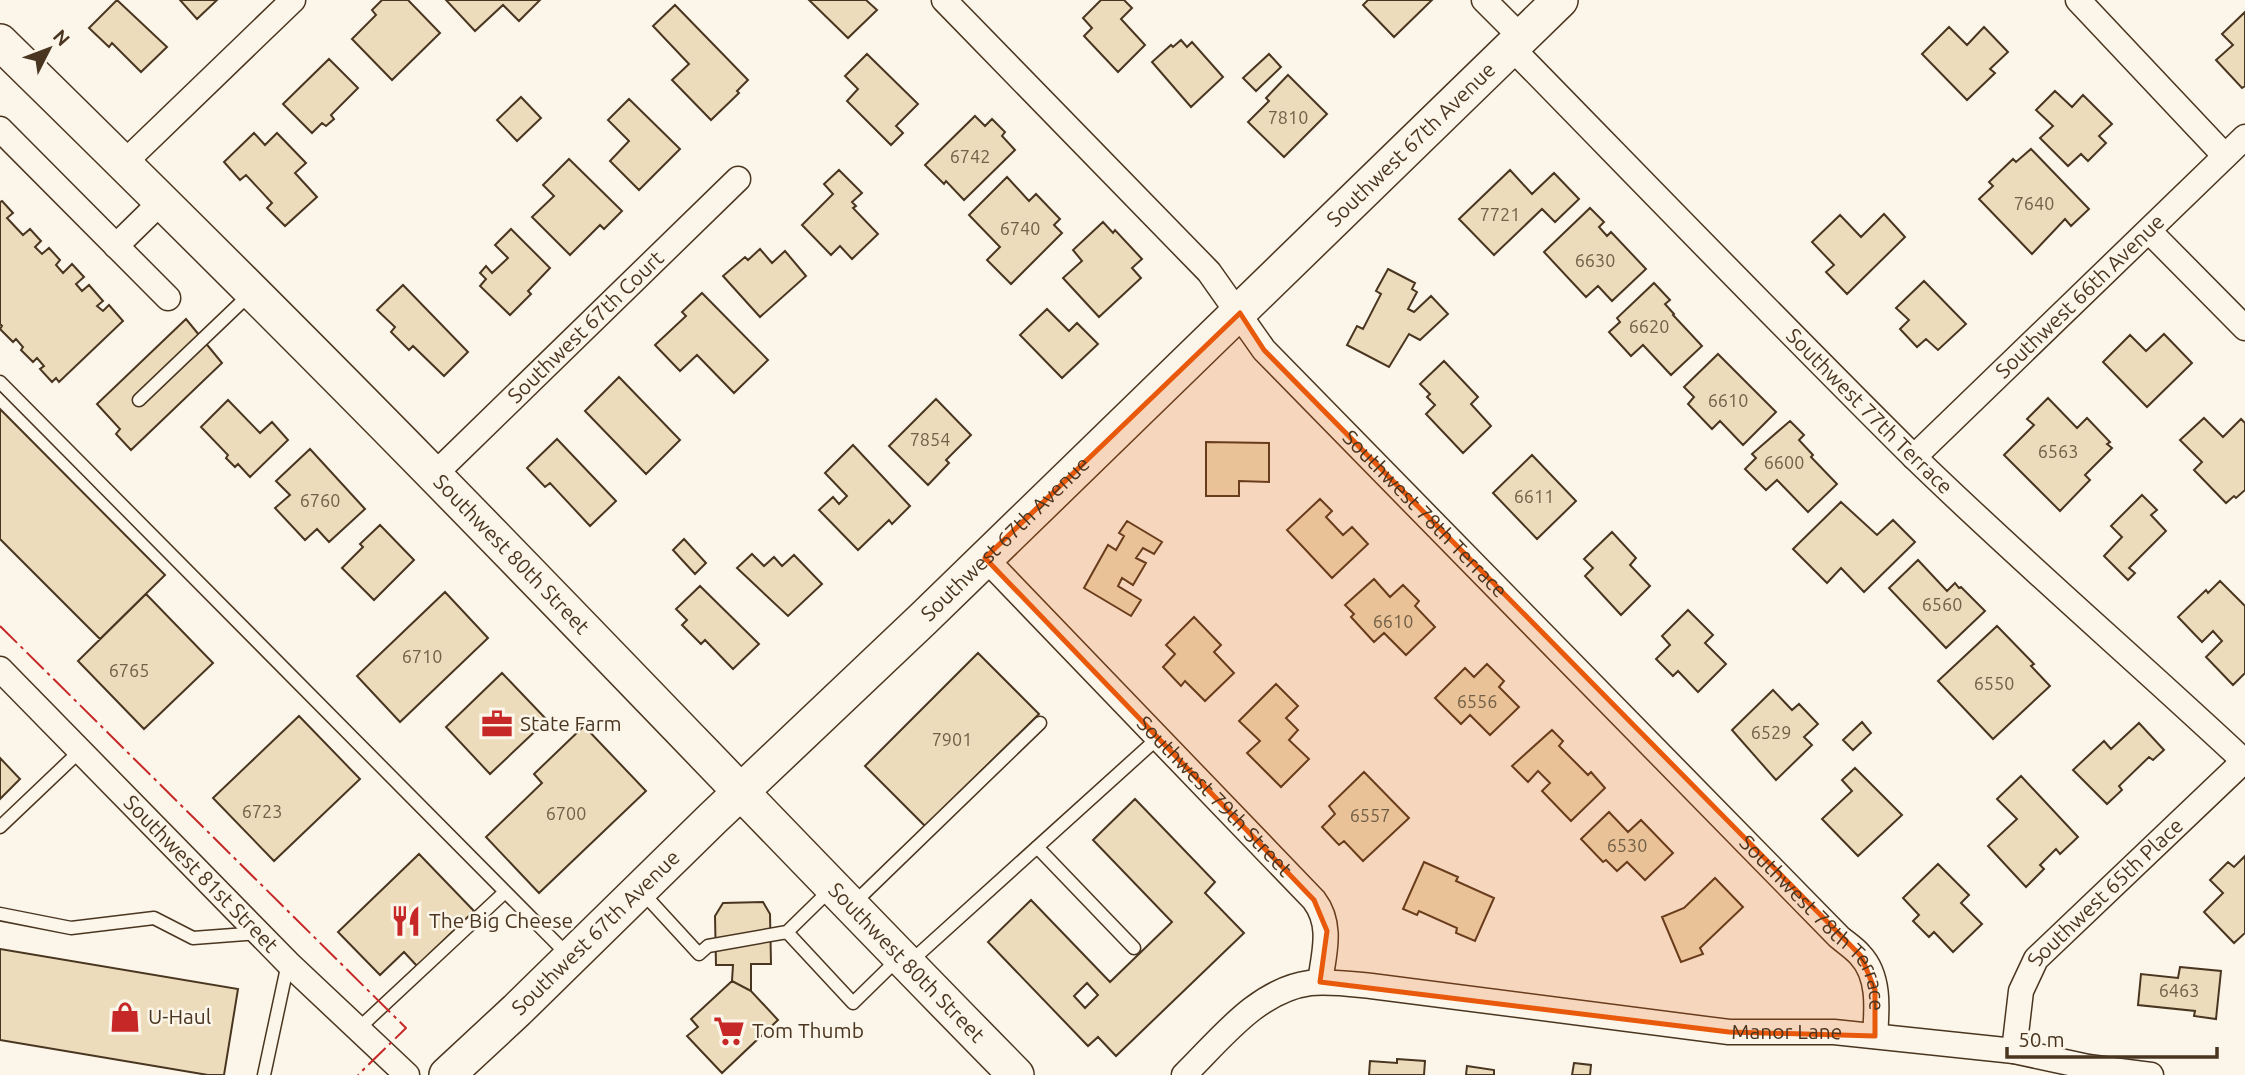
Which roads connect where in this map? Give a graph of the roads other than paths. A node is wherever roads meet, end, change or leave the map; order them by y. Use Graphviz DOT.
graph roads {
  1 [pos="293,0"];
  2 [pos="944,0"];
  3 [pos="1484,0"];
  4 [pos="1560,0"];
  5 [pos="2078,0"];
  6 [pos="0,42"];
  7 [pos="1516,42"];
  8 [pos="0,128"];
  9 [pos="2245,137"];
  10 [pos="2225,156"];
  11 [pos="124,163"];
  12 [pos="738,179"];
  13 [pos="163,200"];
  14 [pos="2149,231"];
  15 [pos="116,246"];
  16 [pos="253,291"];
  17 [pos="168,298"];
  18 [pos="1240,313"];
  19 [pos="2245,328"];
  20 [pos="0,382"];
  21 [pos="139,400"];
  22 [pos="1914,457"];
  23 [pos="434,475"];
  24 [pos="985,558"];
  25 [pos="0,669"];
  26 [pos="1040,723"];
  27 [pos="1158,737"];
  28 [pos="81,750"];
  29 [pos="2245,760"];
  30 [pos="741,792"];
  31 [pos="0,827"];
  32 [pos="1037,847"];
  33 [pos="640,890"];
  34 [pos="505,892"];
  35 [pos="841,897"];
  36 [pos="0,914"];
  37 [pos="787,932"];
  38 [pos="259,933"];
  39 [pos="1134,948"];
  40 [pos="571,958"];
  41 [pos="904,961"];
  42 [pos="288,963"];
  43 [pos="1320,982"];
  44 [pos="358,1029"];
  45 [pos="1875,1036"];
  46 [pos="2014,1051"];
  47 [pos="264,1075"];
  48 [pos="407,1075"];
  49 [pos="447,1075"];
  50 [pos="1016,1075"];
  51 [pos="1184,1075"];
  52 [pos="2151,1075"];
  1 -- 11 [label="street"];
  2 -- 18 [label="street, Southwest 78th Terrace"];
  3 -- 7 [label="street, Southwest 77th Terrace"];
  4 -- 7 [label="main road, Southwest 67th Avenue"];
  5 -- 10 [label="street"];
  6 -- 11 [label="main road, Southwest 80th Street"];
  7 -- 18 [label="main road, Southwest 67th Avenue"];
  7 -- 22 [label="street, Southwest 77th Terrace"];
  8 -- 15 [label="street"];
  9 -- 10 [label="street, Southwest 66th Avenue"];
  10 -- 14 [label="street, Southwest 66th Avenue"];
  11 -- 13 [label="main road, Southwest 80th Street"];
  12 -- 23 [label="street, Southwest 67th Court"];
  13 -- 15 [label="street"];
  13 -- 16 [label="main road, Southwest 80th Street"];
  14 -- 19 [label="street"];
  14 -- 22 [label="street, Southwest 66th Avenue"];
  15 -- 17 [label="street"];
  16 -- 21 [label="lane"];
  16 -- 23 [label="main road, Southwest 80th Street"];
  18 -- 24 [label="main road, Southwest 67th Avenue"];
  18 -- 45 [label="street, Southwest 78th Terrace"];
  20 -- 34 [label="lane"];
  22 -- 29 [label="street, Southwest 77th Terrace"];
  23 -- 30 [label="main road, Southwest 80th Street"];
  24 -- 27 [label="street, Southwest 79th Street"];
  24 -- 30 [label="main road, Southwest 67th Avenue"];
  25 -- 28 [label="street, Southwest 81st Street"];
  26 -- 35 [label="lane"];
  27 -- 32 [label="lane"];
  27 -- 43 [label="street, Southwest 79th Street"];
  28 -- 31 [label="lane"];
  28 -- 38 [label="street, Southwest 81st Street"];
  29 -- 46 [label="street, Southwest 65th Place"];
  30 -- 33 [label="main road, Southwest 67th Avenue"];
  30 -- 35 [label="main road, Southwest 80th Street"];
  32 -- 39 [label="lane"];
  32 -- 41 [label="lane"];
  33 -- 37 [label="lane"];
  33 -- 40 [label="main road, Southwest 67th Avenue"];
  34 -- 40 [label="lane"];
  34 -- 44 [label="lane"];
  35 -- 37 [label="lane"];
  35 -- 41 [label="main road, Southwest 80th Street"];
  36 -- 38 [label="lane"];
  37 -- 41 [label="lane"];
  38 -- 42 [label="street, Southwest 81st Street"];
  40 -- 49 [label="main road, Southwest 67th Avenue"];
  41 -- 50 [label="main road, Southwest 80th Street"];
  42 -- 44 [label="street, Southwest 81st Street"];
  42 -- 47 [label="lane"];
  43 -- 45 [label="street, Manor Lane"];
  43 -- 51 [label="street"];
  44 -- 48 [label="street, Southwest 81st Street"];
  45 -- 46 [label="street, Manor Lane"];
  46 -- 52 [label="street, Manor Lane"];
}
